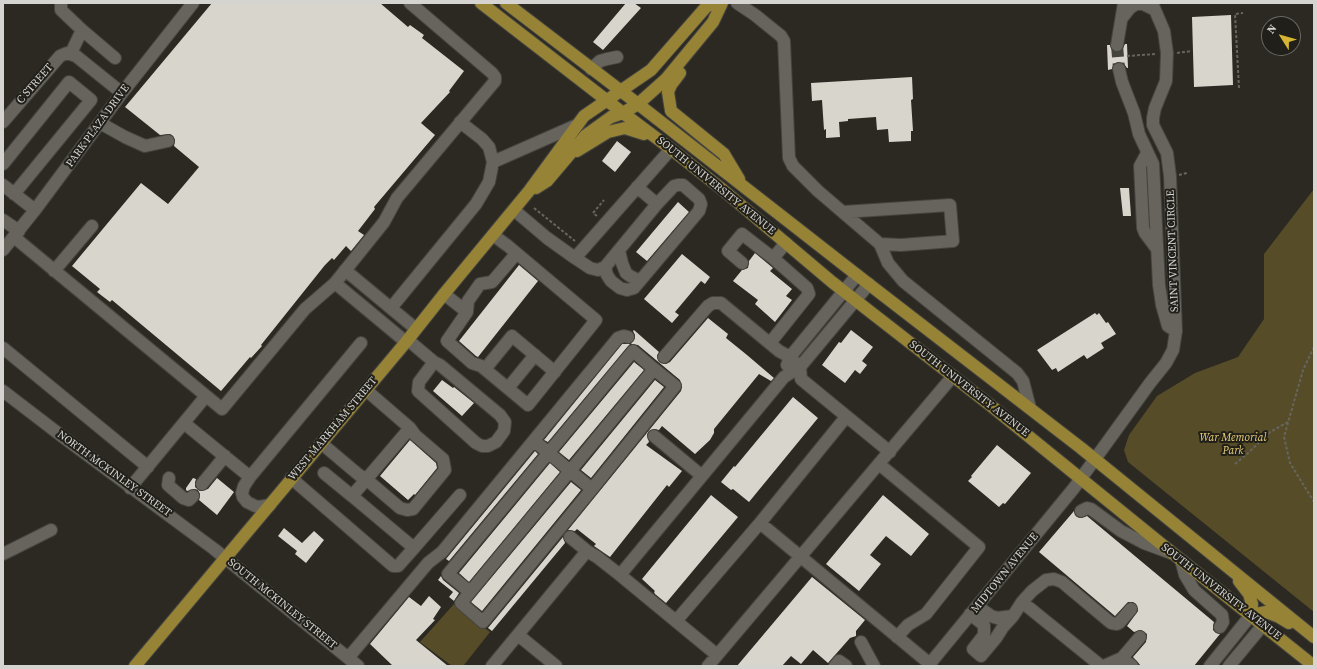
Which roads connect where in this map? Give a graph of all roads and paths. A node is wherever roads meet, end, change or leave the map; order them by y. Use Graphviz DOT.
graph roads {
  1 [pos="61,3"];
  2 [pos="193,3"];
  3 [pos="410,3"];
  4 [pos="481,3"];
  5 [pos="506,3"];
  6 [pos="722,3"];
  7 [pos="737,3"];
  8 [pos="1124,3"];
  9 [pos="707,4"];
  10 [pos="1153,6"];
  11 [pos="1243,13"];
  12 [pos="1122,18"];
  13 [pos="713,22"];
  14 [pos="82,30"];
  15 [pos="1117,45"];
  16 [pos="1192,51"];
  17 [pos="71,53"];
  18 [pos="1160,53"];
  19 [pos="1177,53"];
  20 [pos="1127,56"];
  21 [pos="115,58"];
  22 [pos="617,58"];
  23 [pos="592,69"];
  24 [pos="1119,69"];
  25 [pos="1239,88"];
  26 [pos="622,92"];
  27 [pos="122,93"];
  28 [pos="607,101"];
  29 [pos="638,104"];
  30 [pos="622,113"];
  31 [pos="3,122"];
  32 [pos="100,122"];
  33 [pos="460,122"];
  34 [pos="577,125"];
  35 [pos="168,142"];
  36 [pos="667,146"];
  37 [pos="1147,153"];
  38 [pos="566,159"];
  39 [pos="1169,161"];
  40 [pos="493,162"];
  41 [pos="3,164"];
  42 [pos="1153,164"];
  43 [pos="1187,173"];
  44 [pos="1182,174"];
  45 [pos="3,185"];
  46 [pos="743,185"];
  47 [pos="637,187"];
  48 [pos="529,191"];
  49 [pos="14,194"];
  50 [pos="604,200"];
  51 [pos="657,204"];
  52 [pos="534,208"];
  53 [pos="35,210"];
  54 [pos="514,210"];
  55 [pos="843,212"];
  56 [pos="599,218"];
  57 [pos="3,220"];
  58 [pos="92,226"];
  59 [pos="1156,229"];
  60 [pos="1172,230"];
  61 [pos="16,234"];
  62 [pos="493,235"];
  63 [pos="577,243"];
  64 [pos="786,243"];
  65 [pos="880,244"];
  66 [pos="1158,249"];
  67 [pos="3,250"];
  68 [pos="620,250"];
  69 [pos="516,254"];
  70 [pos="575,258"];
  71 [pos="773,258"];
  72 [pos="742,263"];
  73 [pos="605,268"];
  74 [pos="345,270"];
  75 [pos="54,271"];
  76 [pos="857,275"];
  77 [pos="640,281"];
  78 [pos="335,283"];
  79 [pos="869,284"];
  80 [pos="844,291"];
  81 [pos="444,294"];
  82 [pos="856,300"];
  83 [pos="392,308"];
  84 [pos="467,312"];
  85 [pos="416,329"];
  86 [pos="1176,331"];
  87 [pos="628,337"];
  88 [pos="361,343"];
  89 [pos="405,343"];
  90 [pos="770,343"];
  91 [pos="3,348"];
  92 [pos="1314,348"];
  93 [pos="535,355"];
  94 [pos="664,357"];
  95 [pos="790,357"];
  96 [pos="432,365"];
  97 [pos="800,367"];
  98 [pos="485,369"];
  99 [pos="654,369"];
  100 [pos="555,372"];
  101 [pos="953,376"];
  102 [pos="784,377"];
  103 [pos="508,388"];
  104 [pos="366,390"];
  105 [pos="3,391"];
  106 [pos="206,396"];
  107 [pos="1030,408"];
  108 [pos="846,417"];
  109 [pos="1288,422"];
  110 [pos="184,423"];
  111 [pos="410,428"];
  112 [pos="654,436"];
  113 [pos="534,441"];
  114 [pos="321,443"];
  115 [pos="890,452"];
  116 [pos="549,453"];
  117 [pos="225,456"];
  118 [pos="1096,459"];
  119 [pos="879,464"];
  120 [pos="1235,464"];
  121 [pos="148,467"];
  122 [pos="570,471"];
  123 [pos="324,473"];
  124 [pos="702,476"];
  125 [pos="250,477"];
  126 [pos="169,478"];
  127 [pos="291,478"];
  128 [pos="366,479"];
  129 [pos="1081,479"];
  130 [pos="202,484"];
  131 [pos="130,488"];
  132 [pos="592,489"];
  133 [pos="460,495"];
  134 [pos="193,496"];
  135 [pos="352,496"];
  136 [pos="1314,502"];
  137 [pos="270,505"];
  138 [pos="1081,511"];
  139 [pos="760,523"];
  140 [pos="51,530"];
  141 [pos="570,537"];
  142 [pos="414,548"];
  143 [pos="587,551"];
  144 [pos="3,554"];
  145 [pos="800,556"];
  146 [pos="1176,557"];
  147 [pos="224,558"];
  148 [pos="1227,566"];
  149 [pos="620,574"];
  150 [pos="470,592"];
  151 [pos="1022,602"];
  152 [pos="1131,609"];
  153 [pos="974,610"];
  154 [pos="1251,615"];
  155 [pos="1013,616"];
  156 [pos="676,621"];
  157 [pos="1263,625"];
  158 [pos="1220,627"];
  159 [pos="518,635"];
  160 [pos="897,637"];
  161 [pos="1140,637"];
  162 [pos="1314,638"];
  163 [pos="861,642"];
  164 [pos="717,655"];
  165 [pos="1122,658"];
  166 [pos="353,662"];
  167 [pos="929,665"];
  168 [pos="135,666"];
  169 [pos="492,666"];
  170 [pos="556,666"];
  171 [pos="708,666"];
  172 [pos="835,666"];
  173 [pos="846,666"];
  174 [pos="874,666"];
  175 [pos="1103,666"];
  176 [pos="1132,666"];
  177 [pos="1210,666"];
  178 [pos="1229,666"];
  179 [pos="1314,666"];
  1 -- 14 [label="street"];
  2 -- 27 [label="street, PARK PLAZA DRIVE"];
  3 -- 33 [label="street"];
  4 -- 28 [label="main road, SOUTH UNIVERSITY AVENUE"];
  5 -- 23 [label="main road, SOUTH UNIVERSITY AVENUE"];
  6 -- 13 [label="main road, WEST MARKHAM STREET"];
  7 -- 55 [label="street"];
  8 -- 12 [label="street"];
  9 -- 26 [label="main road, WEST MARKHAM STREET"];
  10 -- 12 [label="street"];
  10 -- 39 [label="street, SAINT VINCENT CIRCLE"];
  11 -- 25 [label="path"];
  12 -- 15 [label="street"];
  13 -- 29 [label="main road, WEST MARKHAM STREET"];
  13 -- 46 [label="main road"];
  14 -- 17 [label="street"];
  14 -- 21 [label="street"];
  16 -- 19 [label="path"];
  17 -- 27 [label="street"];
  17 -- 31 [label="street, C STREET"];
  18 -- 20 [label="path"];
  22 -- 23 [label="street"];
  23 -- 26 [label="main road, SOUTH UNIVERSITY AVENUE"];
  24 -- 37 [label="street"];
  26 -- 28 [label="main road, WEST MARKHAM STREET"];
  26 -- 29 [label="main road, SOUTH UNIVERSITY AVENUE"];
  27 -- 32 [label="street, PARK PLAZA DRIVE"];
  28 -- 30 [label="main road, SOUTH UNIVERSITY AVENUE"];
  28 -- 34 [label="main road, WEST MARKHAM STREET"];
  29 -- 30 [label="main road, WEST MARKHAM STREET"];
  29 -- 46 [label="main road, SOUTH UNIVERSITY AVENUE"];
  30 -- 36 [label="main road, SOUTH UNIVERSITY AVENUE"];
  30 -- 38 [label="main road, WEST MARKHAM STREET"];
  32 -- 35 [label="street"];
  32 -- 53 [label="street, PARK PLAZA DRIVE"];
  33 -- 40 [label="street"];
  33 -- 74 [label="street"];
  34 -- 40 [label="street"];
  34 -- 48 [label="main road, WEST MARKHAM STREET"];
  36 -- 38 [label="main road"];
  36 -- 47 [label="street"];
  36 -- 64 [label="main road, SOUTH UNIVERSITY AVENUE"];
  37 -- 42 [label="street"];
  37 -- 66 [label="street"];
  38 -- 48 [label="main road, WEST MARKHAM STREET"];
  39 -- 42 [label="street"];
  39 -- 60 [label="street, SAINT VINCENT CIRCLE"];
  40 -- 83 [label="street"];
  41 -- 49 [label="street"];
  42 -- 59 [label="street"];
  43 -- 44 [label="path"];
  45 -- 49 [label="street"];
  46 -- 76 [label="main road, SOUTH UNIVERSITY AVENUE"];
  47 -- 51 [label="street"];
  47 -- 70 [label="street"];
  48 -- 54 [label="main road, WEST MARKHAM STREET"];
  49 -- 53 [label="street"];
  50 -- 56 [label="path"];
  51 -- 68 [label="street"];
  51 -- 77 [label="street"];
  52 -- 63 [label="path"];
  53 -- 61 [label="street, PARK PLAZA DRIVE"];
  54 -- 62 [label="main road, WEST MARKHAM STREET"];
  54 -- 70 [label="street"];
  55 -- 65 [label="street"];
  55 -- 65 [label="street"];
  57 -- 61 [label="street"];
  58 -- 75 [label="street"];
  59 -- 60 [label="street"];
  59 -- 66 [label="street"];
  60 -- 86 [label="street, SAINT VINCENT CIRCLE"];
  61 -- 67 [label="street, PARK PLAZA DRIVE"];
  61 -- 75 [label="street"];
  62 -- 69 [label="street"];
  62 -- 81 [label="main road, WEST MARKHAM STREET"];
  64 -- 71 [label="street"];
  64 -- 80 [label="main road, SOUTH UNIVERSITY AVENUE"];
  65 -- 107 [label="street"];
  66 -- 86 [label="street"];
  68 -- 73 [label="street"];
  68 -- 77 [label="street"];
  69 -- 84 [label="street"];
  69 -- 100 [label="street"];
  70 -- 73 [label="street"];
  71 -- 72 [label="street"];
  71 -- 90 [label="street"];
  73 -- 77 [label="street"];
  74 -- 78 [label="street"];
  74 -- 83 [label="street"];
  75 -- 106 [label="street"];
  76 -- 79 [label="main road, SOUTH UNIVERSITY AVENUE"];
  76 -- 80 [label="street"];
  78 -- 89 [label="street"];
  78 -- 106 [label="street"];
  79 -- 82 [label="street"];
  79 -- 107 [label="main road, SOUTH UNIVERSITY AVENUE"];
  80 -- 82 [label="main road, SOUTH UNIVERSITY AVENUE"];
  80 -- 95 [label="street"];
  81 -- 84 [label="street"];
  81 -- 85 [label="main road, WEST MARKHAM STREET"];
  82 -- 97 [label="street"];
  82 -- 101 [label="main road, SOUTH UNIVERSITY AVENUE"];
  83 -- 85 [label="street"];
  84 -- 98 [label="street"];
  85 -- 89 [label="main road, WEST MARKHAM STREET"];
  86 -- 118 [label="street, SAINT VINCENT CIRCLE"];
  87 -- 113 [label="street"];
  88 -- 125 [label="street"];
  89 -- 96 [label="street"];
  89 -- 104 [label="main road, WEST MARKHAM STREET"];
  90 -- 94 [label="street"];
  90 -- 95 [label="street"];
  91 -- 121 [label="street"];
  92 -- 109 [label="path"];
  93 -- 98 [label="street"];
  93 -- 100 [label="street"];
  93 -- 103 [label="street"];
  95 -- 97 [label="street"];
  95 -- 102 [label="street"];
  96 -- 96 [label="street"];
  97 -- 102 [label="street"];
  97 -- 108 [label="street"];
  98 -- 103 [label="street"];
  99 -- 116 [label="street"];
  99 -- 122 [label="street"];
  99 -- 132 [label="street"];
  100 -- 103 [label="street"];
  101 -- 115 [label="street"];
  101 -- 129 [label="main road, SOUTH UNIVERSITY AVENUE"];
  102 -- 124 [label="street"];
  104 -- 111 [label="street"];
  104 -- 114 [label="main road, WEST MARKHAM STREET"];
  105 -- 131 [label="street, NORTH MCKINLEY STREET"];
  106 -- 110 [label="street"];
  107 -- 118 [label="main road, SOUTH UNIVERSITY AVENUE"];
  108 -- 115 [label="street"];
  108 -- 139 [label="street"];
  109 -- 120 [label="path"];
  109 -- 136 [label="path"];
  110 -- 117 [label="street"];
  110 -- 121 [label="street"];
  111 -- 128 [label="street"];
  111 -- 128 [label="street"];
  112 -- 124 [label="street"];
  113 -- 116 [label="street"];
  113 -- 166 [label="street"];
  114 -- 127 [label="main road, WEST MARKHAM STREET"];
  114 -- 128 [label="street"];
  115 -- 119 [label="street"];
  116 -- 122 [label="street"];
  116 -- 150 [label="street"];
  117 -- 125 [label="street"];
  117 -- 130 [label="street"];
  118 -- 129 [label="street, SAINT VINCENT CIRCLE"];
  118 -- 148 [label="main road, SOUTH UNIVERSITY AVENUE"];
  119 -- 145 [label="street"];
  119 -- 160 [label="street"];
  121 -- 131 [label="street"];
  122 -- 132 [label="street"];
  122 -- 150 [label="street"];
  123 -- 135 [label="street"];
  124 -- 149 [label="street"];
  125 -- 137 [label="street"];
  126 -- 134 [label="street"];
  127 -- 137 [label="main road, WEST MARKHAM STREET"];
  127 -- 142 [label="street"];
  128 -- 135 [label="street"];
  129 -- 146 [label="main road, SOUTH UNIVERSITY AVENUE"];
  129 -- 153 [label="street, MIDTOWN AVENUE"];
  131 -- 147 [label="street, NORTH MCKINLEY STREET"];
  132 -- 150 [label="street"];
  133 -- 142 [label="street"];
  135 -- 142 [label="street"];
  137 -- 147 [label="main road, WEST MARKHAM STREET"];
  138 -- 146 [label="street"];
  139 -- 145 [label="street"];
  139 -- 156 [label="street"];
  140 -- 144 [label="street"];
  141 -- 143 [label="street"];
  143 -- 149 [label="street"];
  143 -- 159 [label="street"];
  145 -- 160 [label="street"];
  145 -- 164 [label="street"];
  146 -- 154 [label="main road, SOUTH UNIVERSITY AVENUE"];
  146 -- 158 [label="street"];
  147 -- 166 [label="street, SOUTH MCKINLEY STREET"];
  147 -- 168 [label="main road, WEST MARKHAM STREET"];
  148 -- 154 [label="main road"];
  148 -- 162 [label="main road, SOUTH UNIVERSITY AVENUE"];
  149 -- 156 [label="street"];
  151 -- 152 [label="street"];
  151 -- 155 [label="street"];
  151 -- 175 [label="street"];
  153 -- 155 [label="street"];
  153 -- 155 [label="street"];
  153 -- 167 [label="street, MIDTOWN AVENUE"];
  154 -- 157 [label="main road, SOUTH UNIVERSITY AVENUE"];
  154 -- 162 [label="main road"];
  154 -- 177 [label="street"];
  156 -- 164 [label="street"];
  157 -- 178 [label="street"];
  157 -- 179 [label="main road, SOUTH UNIVERSITY AVENUE"];
  159 -- 169 [label="street"];
  159 -- 170 [label="street"];
  160 -- 167 [label="street"];
  161 -- 165 [label="street"];
  163 -- 174 [label="street"];
  164 -- 171 [label="street"];
  165 -- 175 [label="street"];
  165 -- 176 [label="street"];
  172 -- 173 [label="street"];
}
